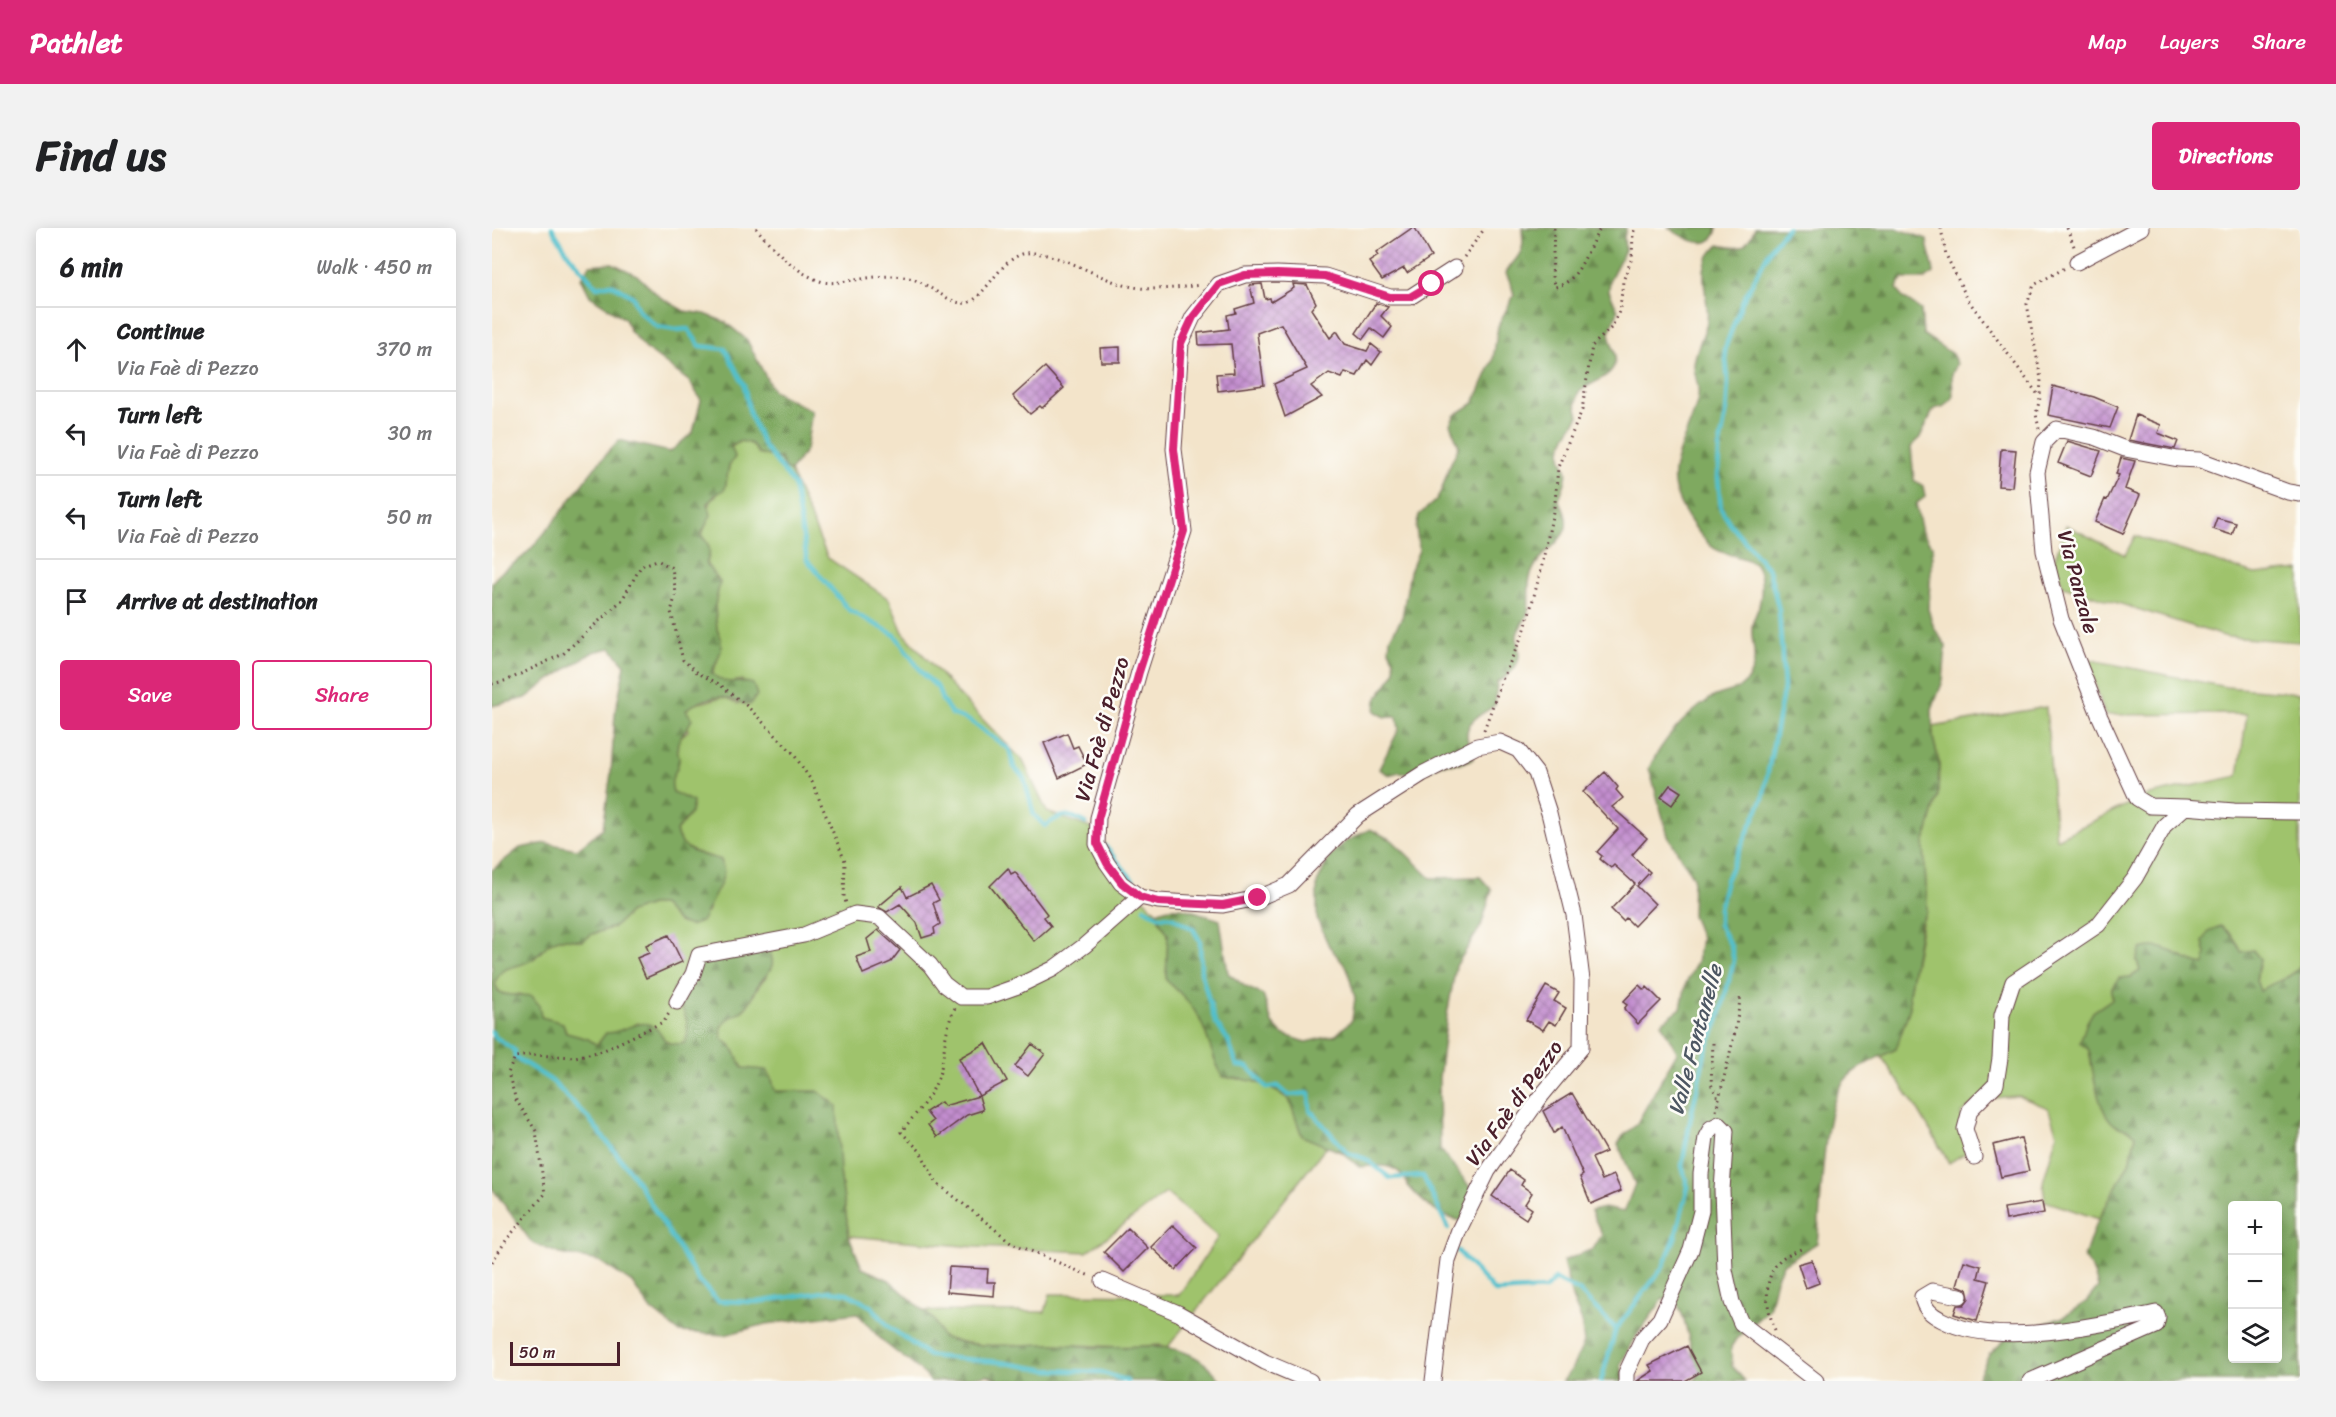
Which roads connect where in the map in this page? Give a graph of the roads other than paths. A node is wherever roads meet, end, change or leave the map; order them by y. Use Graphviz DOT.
graph roads {
  1 [pos="2141,228"];
  2 [pos="2077,262"];
  3 [pos="1455,268"];
  4 [pos="2300,494"];
  5 [pos="2186,807"];
  6 [pos="2300,812"];
  7 [pos="1140,897"];
  8 [pos="677,1002"];
  9 [pos="1974,1158"];
  10 [pos="1103,1281"];
  11 [pos="1960,1296"];
  12 [pos="1310,1381"];
  13 [pos="1432,1381"];
  14 [pos="1626,1381"];
  15 [pos="1816,1381"];
  16 [pos="2030,1381"];
  1 -- 2 [label="street"];
  3 -- 7 [label="street, Via Faè di Pezzo"];
  4 -- 5 [label="street, Via Panzale"];
  5 -- 6 [label="street, Via Panzale"];
  5 -- 9 [label="street"];
  7 -- 8 [label="street"];
  7 -- 13 [label="street, Via Faè di Pezzo"];
  10 -- 12 [label="street"];
  11 -- 16 [label="street"];
  14 -- 15 [label="street"];
}
